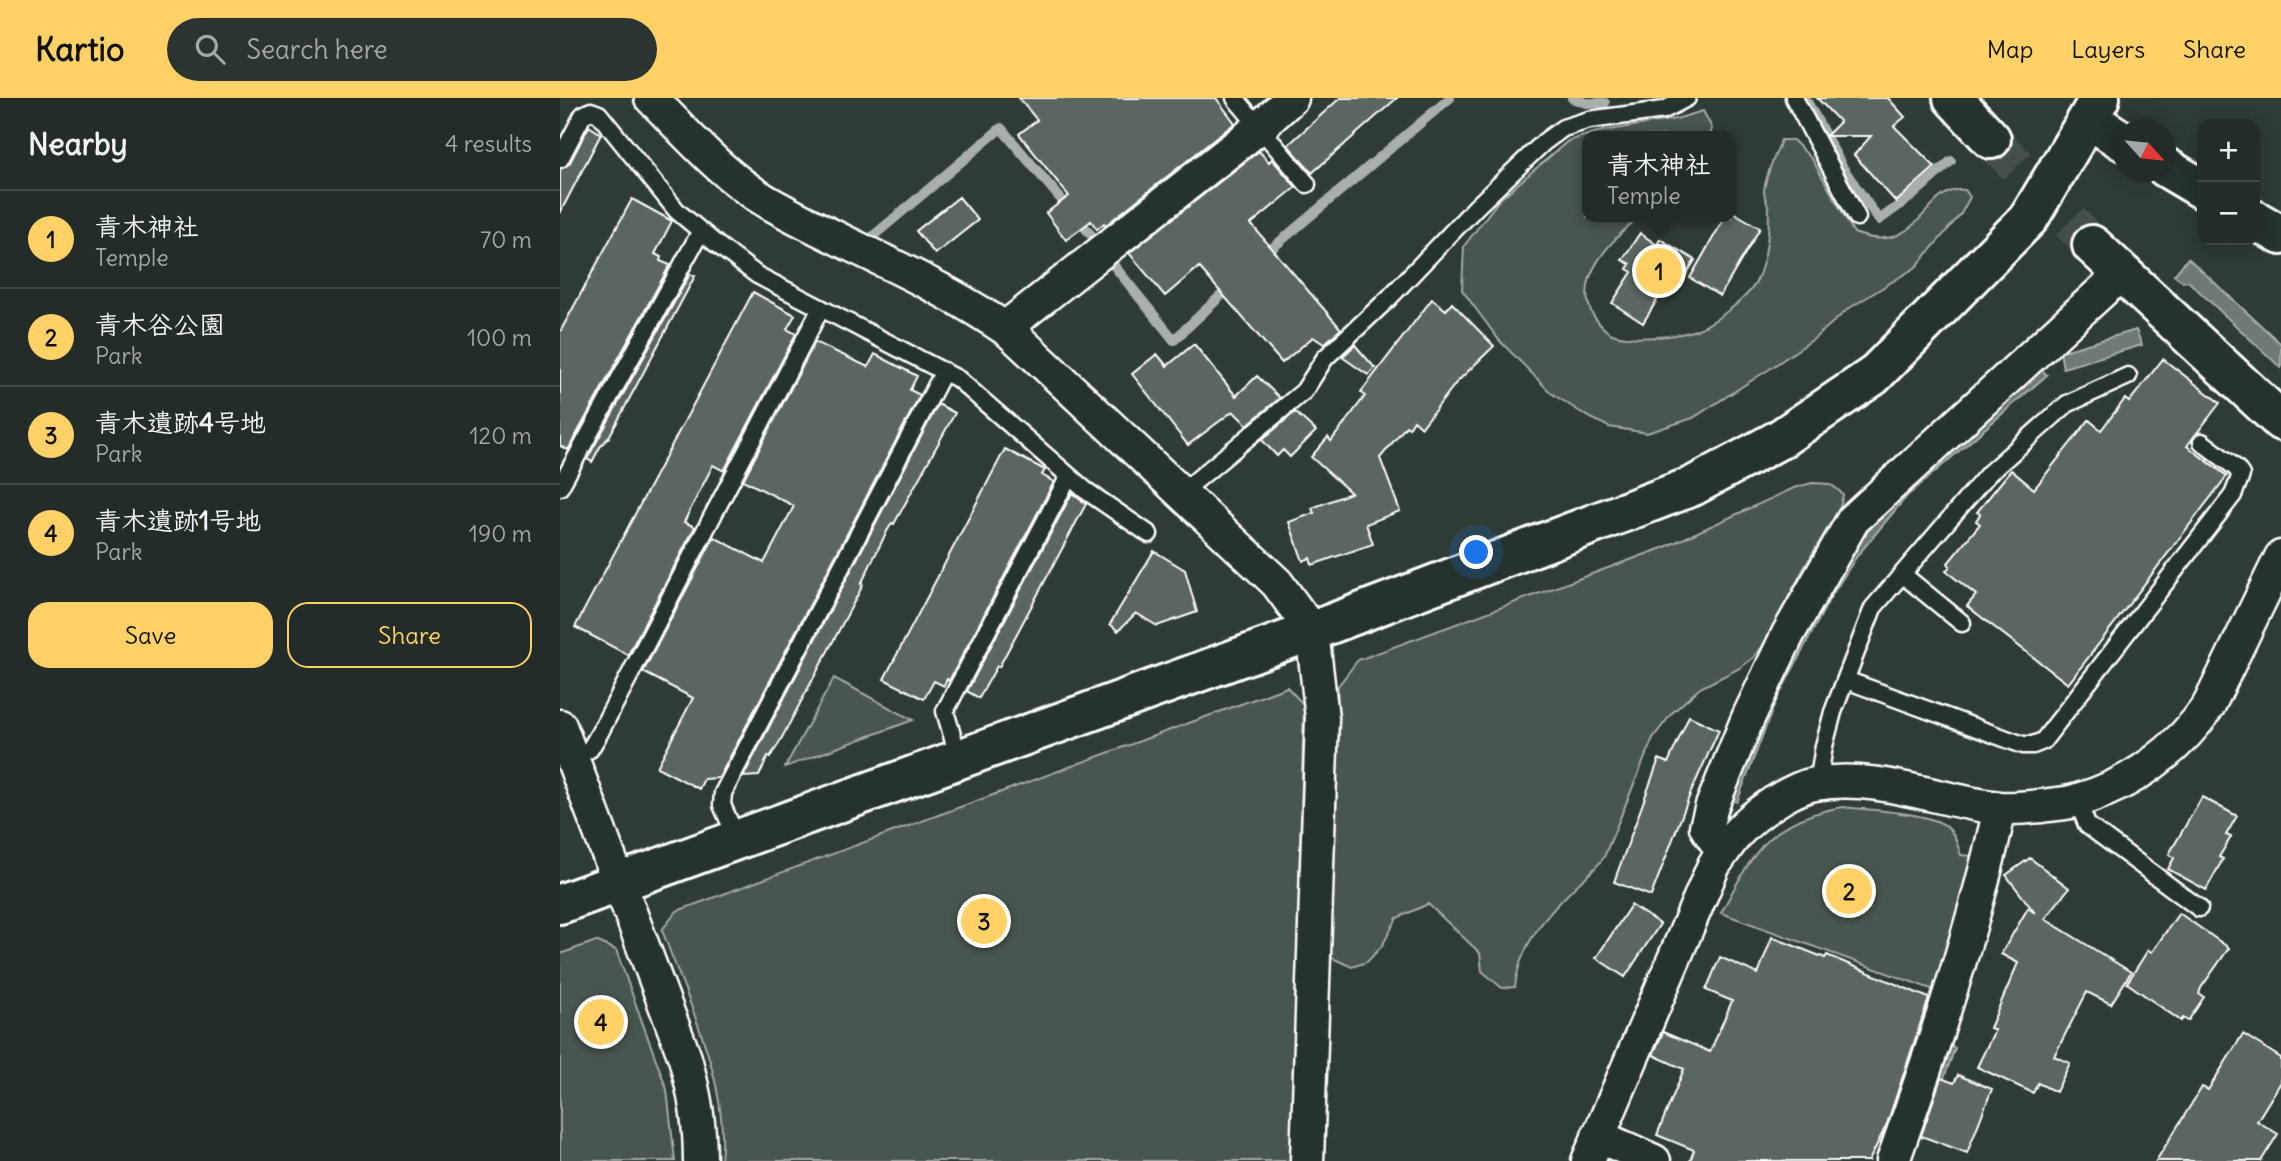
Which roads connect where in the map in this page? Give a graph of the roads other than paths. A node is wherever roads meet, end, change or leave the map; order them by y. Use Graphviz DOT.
graph roads {
  1 [pos="651,98"];
  2 [pos="1235,98"];
  3 [pos="1292,98"];
  4 [pos="1687,98"];
  5 [pos="1794,98"];
  6 [pos="1953,98"];
  7 [pos="2094,109"];
  8 [pos="1260,127"];
  9 [pos="2113,130"];
  10 [pos="1991,139"];
  11 [pos="560,159"];
  12 [pos="2176,174"];
  13 [pos="1307,184"];
  14 [pos="2197,186"];
  15 [pos="1857,217"];
  16 [pos="2260,223"];
  17 [pos="701,230"];
  18 [pos="2281,235"];
  19 [pos="2092,245"];
  20 [pos="2122,273"];
  21 [pos="821,308"];
  22 [pos="1005,328"];
  23 [pos="944,371"];
  24 [pos="2128,376"];
  25 [pos="2281,421"];
  26 [pos="2202,442"];
  27 [pos="1069,476"];
  28 [pos="560,487"];
  29 [pos="1181,493"];
  30 [pos="1149,534"];
  31 [pos="2281,557"];
  32 [pos="1902,574"];
  33 [pos="1962,623"];
  34 [pos="1312,631"];
  35 [pos="1846,680"];
  36 [pos="560,726"];
  37 [pos="572,759"];
  38 [pos="959,760"];
  39 [pos="1818,784"];
  40 [pos="2078,801"];
  41 [pos="2000,808"];
  42 [pos="737,840"];
  43 [pos="1723,852"];
  44 [pos="617,883"];
  45 [pos="560,904"];
  46 [pos="2199,908"];
  47 [pos="1593,1149"];
  48 [pos="700,1161"];
  49 [pos="1307,1161"];
  50 [pos="1654,1161"];
  51 [pos="1892,1161"];
  1 -- 22 [label="street"];
  2 -- 8 [label="lane"];
  3 -- 8 [label="street"];
  4 -- 29 [label="lane"];
  5 -- 15 [label="lane"];
  6 -- 10 [label="street"];
  7 -- 9 [label="street"];
  7 -- 34 [label="street"];
  8 -- 13 [label="lane"];
  8 -- 22 [label="street"];
  11 -- 17 [label="lane"];
  12 -- 14 [label="street"];
  16 -- 18 [label="street"];
  17 -- 21 [label="lane"];
  17 -- 28 [label="lane"];
  19 -- 20 [label="street"];
  20 -- 25 [label="street"];
  20 -- 43 [label="street"];
  21 -- 23 [label="lane"];
  21 -- 37 [label="lane"];
  22 -- 29 [label="street"];
  23 -- 27 [label="lane"];
  23 -- 42 [label="lane"];
  24 -- 32 [label="lane"];
  26 -- 35 [label="lane"];
  27 -- 30 [label="lane"];
  27 -- 38 [label="lane"];
  29 -- 34 [label="street"];
  31 -- 40 [label="street"];
  32 -- 33 [label="lane"];
  32 -- 35 [label="lane"];
  34 -- 38 [label="street"];
  34 -- 49 [label="street"];
  35 -- 39 [label="lane"];
  36 -- 37 [label="street"];
  37 -- 44 [label="street"];
  38 -- 42 [label="street"];
  39 -- 41 [label="street"];
  39 -- 43 [label="street"];
  40 -- 41 [label="street"];
  40 -- 46 [label="lane"];
  41 -- 51 [label="street"];
  42 -- 44 [label="street"];
  43 -- 47 [label="street"];
  44 -- 45 [label="street"];
  44 -- 48 [label="street"];
  47 -- 50 [label="street"];
}
